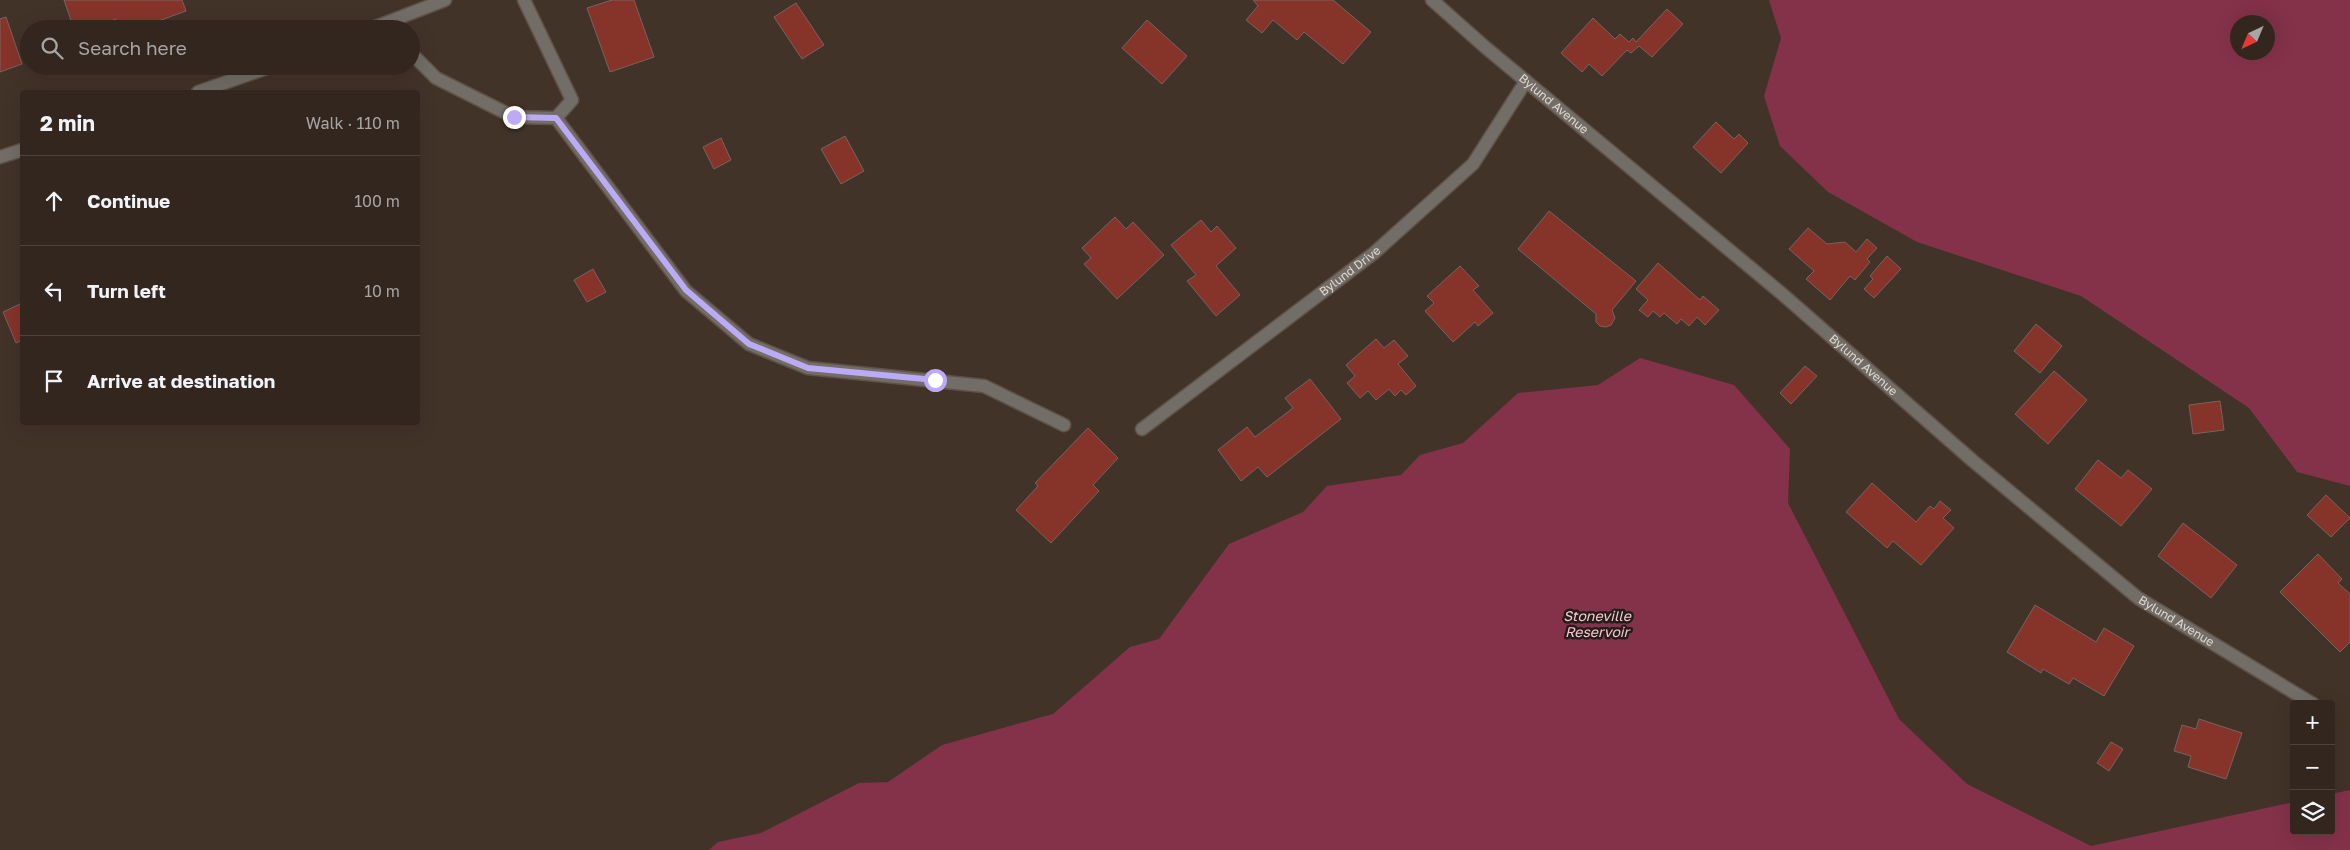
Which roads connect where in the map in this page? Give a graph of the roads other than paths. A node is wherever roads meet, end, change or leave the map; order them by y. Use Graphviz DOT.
graph roads {
  1 [pos="444,0"];
  2 [pos="524,0"];
  3 [pos="1432,0"];
  4 [pos="396,20"];
  5 [pos="420,63"];
  6 [pos="248,75"];
  7 [pos="1526,81"];
  8 [pos="204,90"];
  9 [pos="556,118"];
  10 [pos="20,151"];
  11 [pos="0,157"];
  12 [pos="1064,425"];
  13 [pos="1142,429"];
  14 [pos="2306,700"];
  1 -- 4 [label="street"];
  2 -- 9 [label="street"];
  3 -- 7 [label="street, Bylund Avenue"];
  5 -- 9 [label="street"];
  6 -- 8 [label="street"];
  7 -- 13 [label="street, Bylund Drive"];
  7 -- 14 [label="street, Bylund Avenue"];
  9 -- 12 [label="street"];
  10 -- 11 [label="street"];
}
